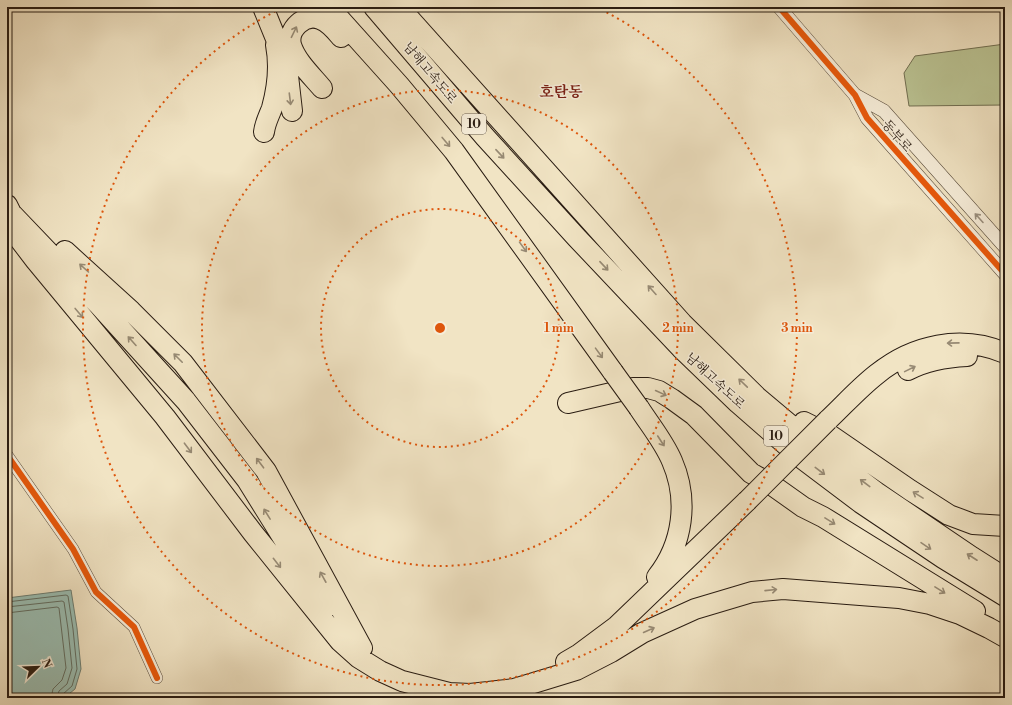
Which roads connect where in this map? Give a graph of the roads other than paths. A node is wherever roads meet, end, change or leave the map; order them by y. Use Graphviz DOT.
graph roads {
  1 [pos="262,7"];
  2 [pos="329,7"];
  3 [pos="374,7"];
  4 [pos="399,7"];
  5 [pos="779,7"];
  6 [pos="274,35"];
  7 [pos="286,59"];
  8 [pos="855,95"];
  9 [pos="292,110"];
  10 [pos="270,122"];
  11 [pos="432,125"];
  12 [pos="8,214"];
  13 [pos="1005,247"];
  14 [pos="1005,274"];
  15 [pos="1005,353"];
  16 [pos="1005,364"];
  17 [pos="758,398"];
  18 [pos="568,403"];
  19 [pos="832,424"];
  20 [pos="7,454"];
  21 [pos="751,504"];
  22 [pos="1005,526"];
  23 [pos="1005,578"];
  24 [pos="1005,596"];
  25 [pos="1005,630"];
  26 [pos="1005,637"];
  27 [pos="596,643"];
  28 [pos="551,677"];
  29 [pos="157,678"];
  1 -- 6 [label="highway"];
  2 -- 11 [label="highway"];
  3 -- 24 [label="highway, 남해고속도로 / 10, one-way"];
  17 -- 4 [label="highway, 남해고속도로 / 10, one-way"];
  5 -- 8 [label="street, 동부로"];
  6 -- 7 [label="highway"];
  6 -- 10 [label="highway"];
  7 -- 9 [label="highway, one-way"];
  7 -- 11 [label="highway, one-way"];
  13 -- 8 [label="street, 동부로, one-way"];
  8 -- 14 [label="street, 동부로"];
  11 -- 27 [label="highway, one-way, bridge"];
  27 -- 12 [label="highway, one-way"];
  12 -- 28 [label="highway, one-way"];
  15 -- 19 [label="highway, one-way"];
  19 -- 16 [label="highway, one-way"];
  22 -- 17 [label="highway, one-way"];
  23 -- 17 [label="highway, 남해고속도로 / 10, one-way"];
  18 -- 25 [label="highway, one-way"];
  19 -- 21 [label="highway, bridge"];
  20 -- 29 [label="street"];
  21 -- 27 [label="highway"];
  21 -- 28 [label="highway"];
  28 -- 26 [label="highway, one-way"];
}
